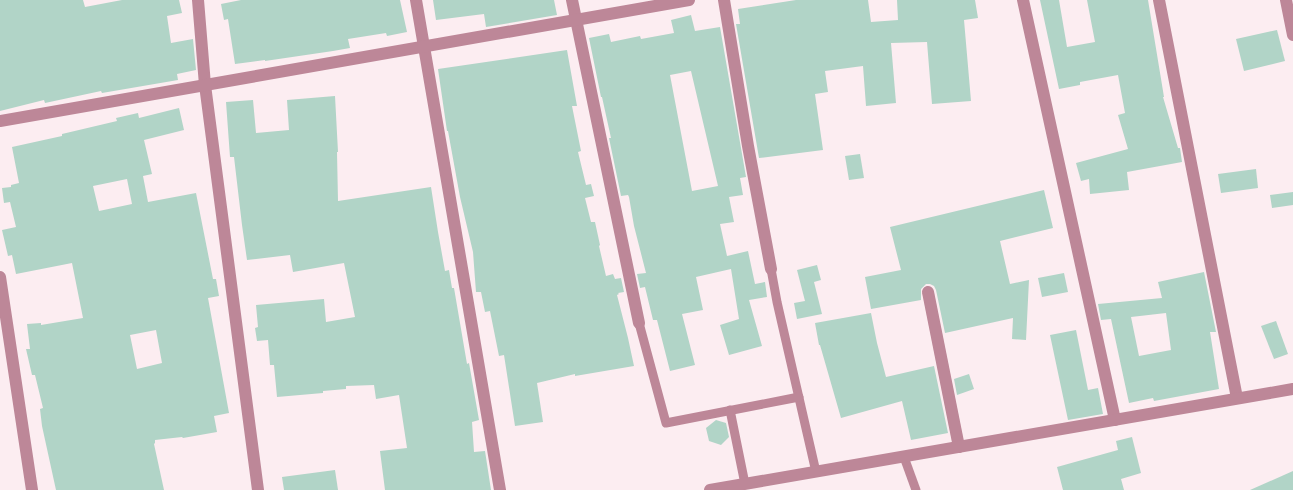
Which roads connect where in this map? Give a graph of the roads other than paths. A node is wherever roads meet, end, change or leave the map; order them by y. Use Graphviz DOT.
graph roads {
  1 [pos="198,0"];
  2 [pos="416,0"];
  3 [pos="572,0"];
  4 [pos="689,0"];
  5 [pos="724,0"];
  6 [pos="1024,0"];
  7 [pos="1159,0"];
  8 [pos="1286,0"];
  9 [pos="576,20"];
  10 [pos="1293,35"];
  11 [pos="424,46"];
  12 [pos="205,85"];
  13 [pos="0,121"];
  14 [pos="771,268"];
  15 [pos="1,283"];
  16 [pos="928,292"];
  17 [pos="639,322"];
  18 [pos="1293,389"];
  19 [pos="799,397"];
  20 [pos="1237,398"];
  21 [pos="730,410"];
  22 [pos="1115,420"];
  23 [pos="958,447"];
  24 [pos="904,456"];
  25 [pos="816,472"];
  26 [pos="745,484"];
  27 [pos="32,490"];
  28 [pos="258,490"];
  29 [pos="500,490"];
  30 [pos="710,490"];
  31 [pos="916,490"];
  1 -- 12 [label="street"];
  2 -- 11 [label="street"];
  3 -- 9 [label="street"];
  4 -- 9 [label="street"];
  5 -- 14 [label="street"];
  6 -- 22 [label="street"];
  7 -- 20 [label="street"];
  8 -- 10 [label="street"];
  9 -- 11 [label="street"];
  9 -- 17 [label="street"];
  11 -- 12 [label="street"];
  11 -- 29 [label="street"];
  12 -- 13 [label="street"];
  12 -- 28 [label="street"];
  14 -- 19 [label="lane"];
  15 -- 27 [label="street"];
  16 -- 23 [label="street"];
  17 -- 21 [label="lane"];
  18 -- 20 [label="street"];
  19 -- 21 [label="lane"];
  19 -- 25 [label="lane"];
  20 -- 22 [label="street"];
  21 -- 26 [label="lane"];
  22 -- 23 [label="street"];
  23 -- 24 [label="street"];
  24 -- 25 [label="street"];
  24 -- 31 [label="lane"];
  25 -- 26 [label="street"];
  26 -- 30 [label="street"];
}
